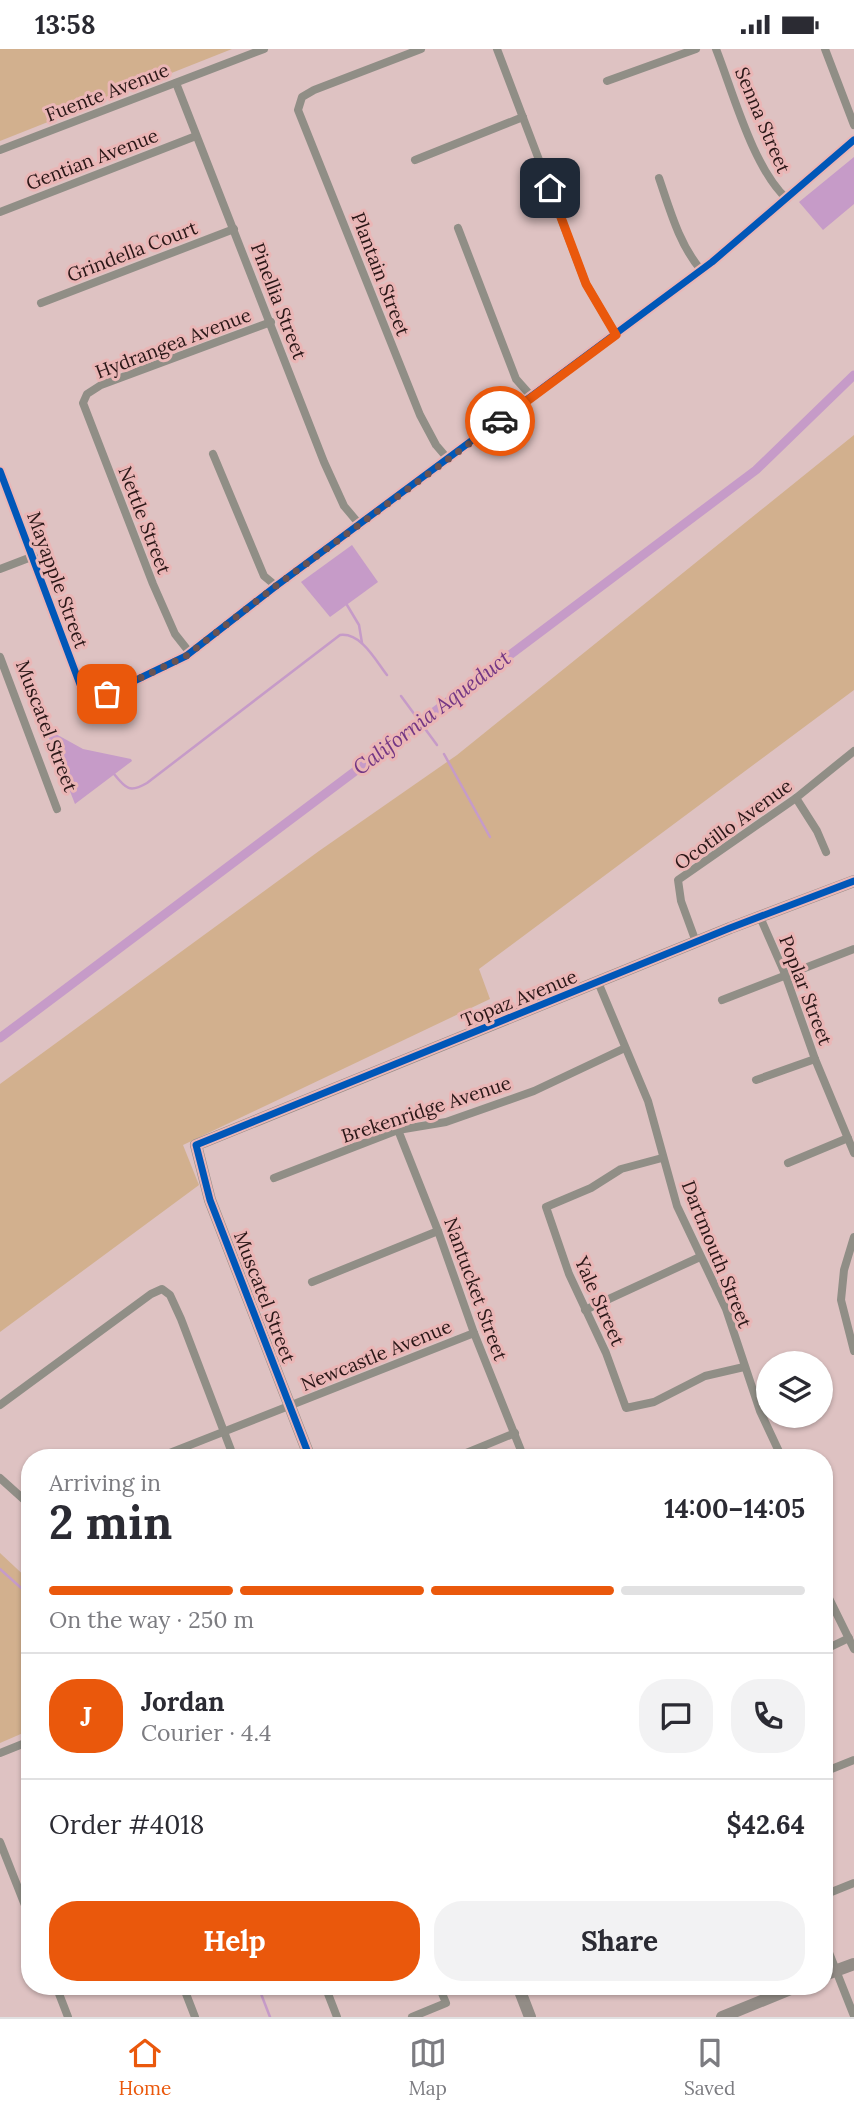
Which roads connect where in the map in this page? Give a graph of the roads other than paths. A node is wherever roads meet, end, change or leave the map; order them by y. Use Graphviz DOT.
graph roads {
  1 [pos="264,49"];
  2 [pos="421,49"];
  3 [pos="496,49"];
  4 [pos="695,49"];
  5 [pos="716,49"];
  6 [pos="825,49"];
  7 [pos="607,81"];
  8 [pos="176,83"];
  9 [pos="523,117"];
  10 [pos="854,125"];
  11 [pos="196,136"];
  12 [pos="854,140"];
  13 [pos="0,150"];
  14 [pos="415,160"];
  15 [pos="659,178"];
  16 [pos="786,199"];
  17 [pos="0,212"];
  18 [pos="458,228"];
  19 [pos="234,229"];
  20 [pos="701,270"];
  21 [pos="41,303"];
  22 [pos="271,323"];
  23 [pos="616,335"];
  24 [pos="87,394"];
  25 [pos="532,397"];
  26 [pos="214,454"];
  27 [pos="448,459"];
  28 [pos="0,471"];
  29 [pos="360,525"];
  30 [pos="34,556"];
  31 [pos="0,569"];
  32 [pos="276,586"];
  33 [pos="190,653"];
  34 [pos="0,657"];
  35 [pos="854,751"];
  36 [pos="796,798"];
  37 [pos="57,809"];
  38 [pos="826,852"];
  39 [pos="854,881"];
  40 [pos="760,917"];
  41 [pos="696,942"];
  42 [pos="854,949"];
  43 [pos="785,974"];
  44 [pos="598,982"];
  45 [pos="722,1000"];
  46 [pos="625,1048"];
  47 [pos="815,1059"];
  48 [pos="756,1080"];
  49 [pos="398,1130"];
  50 [pos="848,1138"];
  51 [pos="196,1145"];
  52 [pos="854,1153"];
  53 [pos="663,1158"];
  54 [pos="788,1163"];
  55 [pos="274,1178"];
  56 [pos="438,1231"];
  57 [pos="854,1237"];
  58 [pos="700,1258"];
  59 [pos="844,1270"];
  60 [pos="854,1271"];
  61 [pos="312,1282"];
  62 [pos="585,1310"];
  63 [pos="474,1333"];
  64 [pos="854,1351"];
  65 [pos="744,1367"];
  66 [pos="0,1405"];
  67 [pos="290,1406"];
  68 [pos="224,1431"];
  69 [pos="515,1433"];
  70 [pos="179,1449"];
  71 [pos="231,1449"];
  72 [pos="307,1449"];
  73 [pos="476,1449"];
  74 [pos="521,1449"];
  75 [pos="778,1449"];
  76 [pos="0,1478"];
  77 [pos="21,1497"];
  78 [pos="833,1606"];
  79 [pos="849,1638"];
  80 [pos="833,1646"];
  81 [pos="854,1649"];
  82 [pos="21,1745"];
  83 [pos="0,1753"];
  84 [pos="854,1760"];
  85 [pos="833,1768"];
  86 [pos="0,1842"];
  87 [pos="854,1883"];
  88 [pos="833,1891"];
  89 [pos="21,1895"];
  90 [pos="854,1964"];
  91 [pos="833,1972"];
  92 [pos="833,1978"];
  93 [pos="59,1995"];
  94 [pos="186,1995"];
  95 [pos="328,1995"];
  96 [pos="443,1995"];
  97 [pos="521,1995"];
  98 [pos="776,1995"];
  99 [pos="854,2016"];
  100 [pos="68,2017"];
  101 [pos="195,2017"];
  102 [pos="337,2017"];
  103 [pos="412,2017"];
  104 [pos="530,2017"];
  105 [pos="722,2017"];
  1 -- 8 [label="street, Fuente Avenue"];
  2 -- 27 [label="street, Plantain Street"];
  3 -- 9 [label="street"];
  4 -- 7 [label="street"];
  5 -- 16 [label="street, Senna Street"];
  6 -- 10 [label="street"];
  8 -- 11 [label="street, Pinellia Street"];
  8 -- 13 [label="street, Fuente Avenue"];
  9 -- 14 [label="street"];
  9 -- 23 [label="street"];
  11 -- 17 [label="street, Gentian Avenue"];
  11 -- 19 [label="street, Pinellia Street"];
  12 -- 16 [label="street"];
  15 -- 20 [label="street"];
  16 -- 20 [label="street"];
  18 -- 25 [label="street"];
  19 -- 21 [label="street, Grindella Court"];
  19 -- 22 [label="street, Pinellia Street"];
  20 -- 23 [label="street"];
  22 -- 24 [label="street, Hydrangea Avenue"];
  22 -- 29 [label="street, Pinellia Street"];
  23 -- 25 [label="street"];
  24 -- 33 [label="street, Nettle Street"];
  25 -- 27 [label="street"];
  26 -- 32 [label="street"];
  27 -- 29 [label="street"];
  28 -- 30 [label="street, Mayapple Street"];
  29 -- 32 [label="street"];
  30 -- 31 [label="street"];
  30 -- 33 [label="street, Mayapple Street"];
  32 -- 33 [label="street"];
  34 -- 37 [label="street, Muscatel Street"];
  35 -- 36 [label="street, Ocotillo Avenue"];
  36 -- 38 [label="street"];
  36 -- 41 [label="street, Ocotillo Avenue"];
  39 -- 40 [label="street, Topaz Avenue"];
  40 -- 41 [label="street, Topaz Avenue"];
  40 -- 43 [label="street, Poplar Street"];
  41 -- 44 [label="street, Topaz Avenue"];
  42 -- 43 [label="street"];
  43 -- 45 [label="street"];
  43 -- 47 [label="street, Poplar Street"];
  44 -- 46 [label="street, Dartmouth Street"];
  44 -- 51 [label="street, Topaz Avenue"];
  46 -- 49 [label="street, Brekenridge Avenue"];
  46 -- 53 [label="street, Dartmouth Street"];
  47 -- 48 [label="street"];
  47 -- 50 [label="street, Poplar Street"];
  49 -- 55 [label="street, Brekenridge Avenue"];
  49 -- 56 [label="street, Nantucket Street"];
  50 -- 52 [label="street, Poplar Street"];
  50 -- 54 [label="street"];
  51 -- 67 [label="street, Muscatel Street"];
  53 -- 58 [label="street, Dartmouth Street"];
  53 -- 62 [label="street, Yale Street"];
  56 -- 61 [label="street"];
  56 -- 63 [label="street, Nantucket Street"];
  57 -- 59 [label="street"];
  58 -- 62 [label="street"];
  58 -- 65 [label="street, Dartmouth Street"];
  59 -- 60 [label="street"];
  59 -- 64 [label="street"];
  62 -- 65 [label="street, Yale Street"];
  63 -- 67 [label="street, Newcastle Avenue"];
  63 -- 69 [label="street, Nantucket Street"];
  65 -- 75 [label="street, Dartmouth Street"];
  66 -- 68 [label="street"];
  67 -- 68 [label="street, Newcastle Avenue"];
  67 -- 72 [label="street, Muscatel Street"];
  68 -- 70 [label="street, Newcastle Avenue"];
  68 -- 71 [label="street"];
  69 -- 73 [label="street"];
  69 -- 74 [label="street, Nantucket Street"];
  76 -- 77 [label="street"];
  78 -- 79 [label="street"];
  79 -- 80 [label="street"];
  79 -- 81 [label="street"];
  82 -- 83 [label="street"];
  84 -- 85 [label="street"];
  86 -- 89 [label="street"];
  87 -- 88 [label="street"];
  90 -- 91 [label="street"];
  92 -- 99 [label="street"];
  93 -- 100 [label="street"];
  94 -- 101 [label="street"];
  95 -- 102 [label="street"];
  96 -- 103 [label="street"];
  97 -- 104 [label="street"];
  98 -- 105 [label="street"];
}
